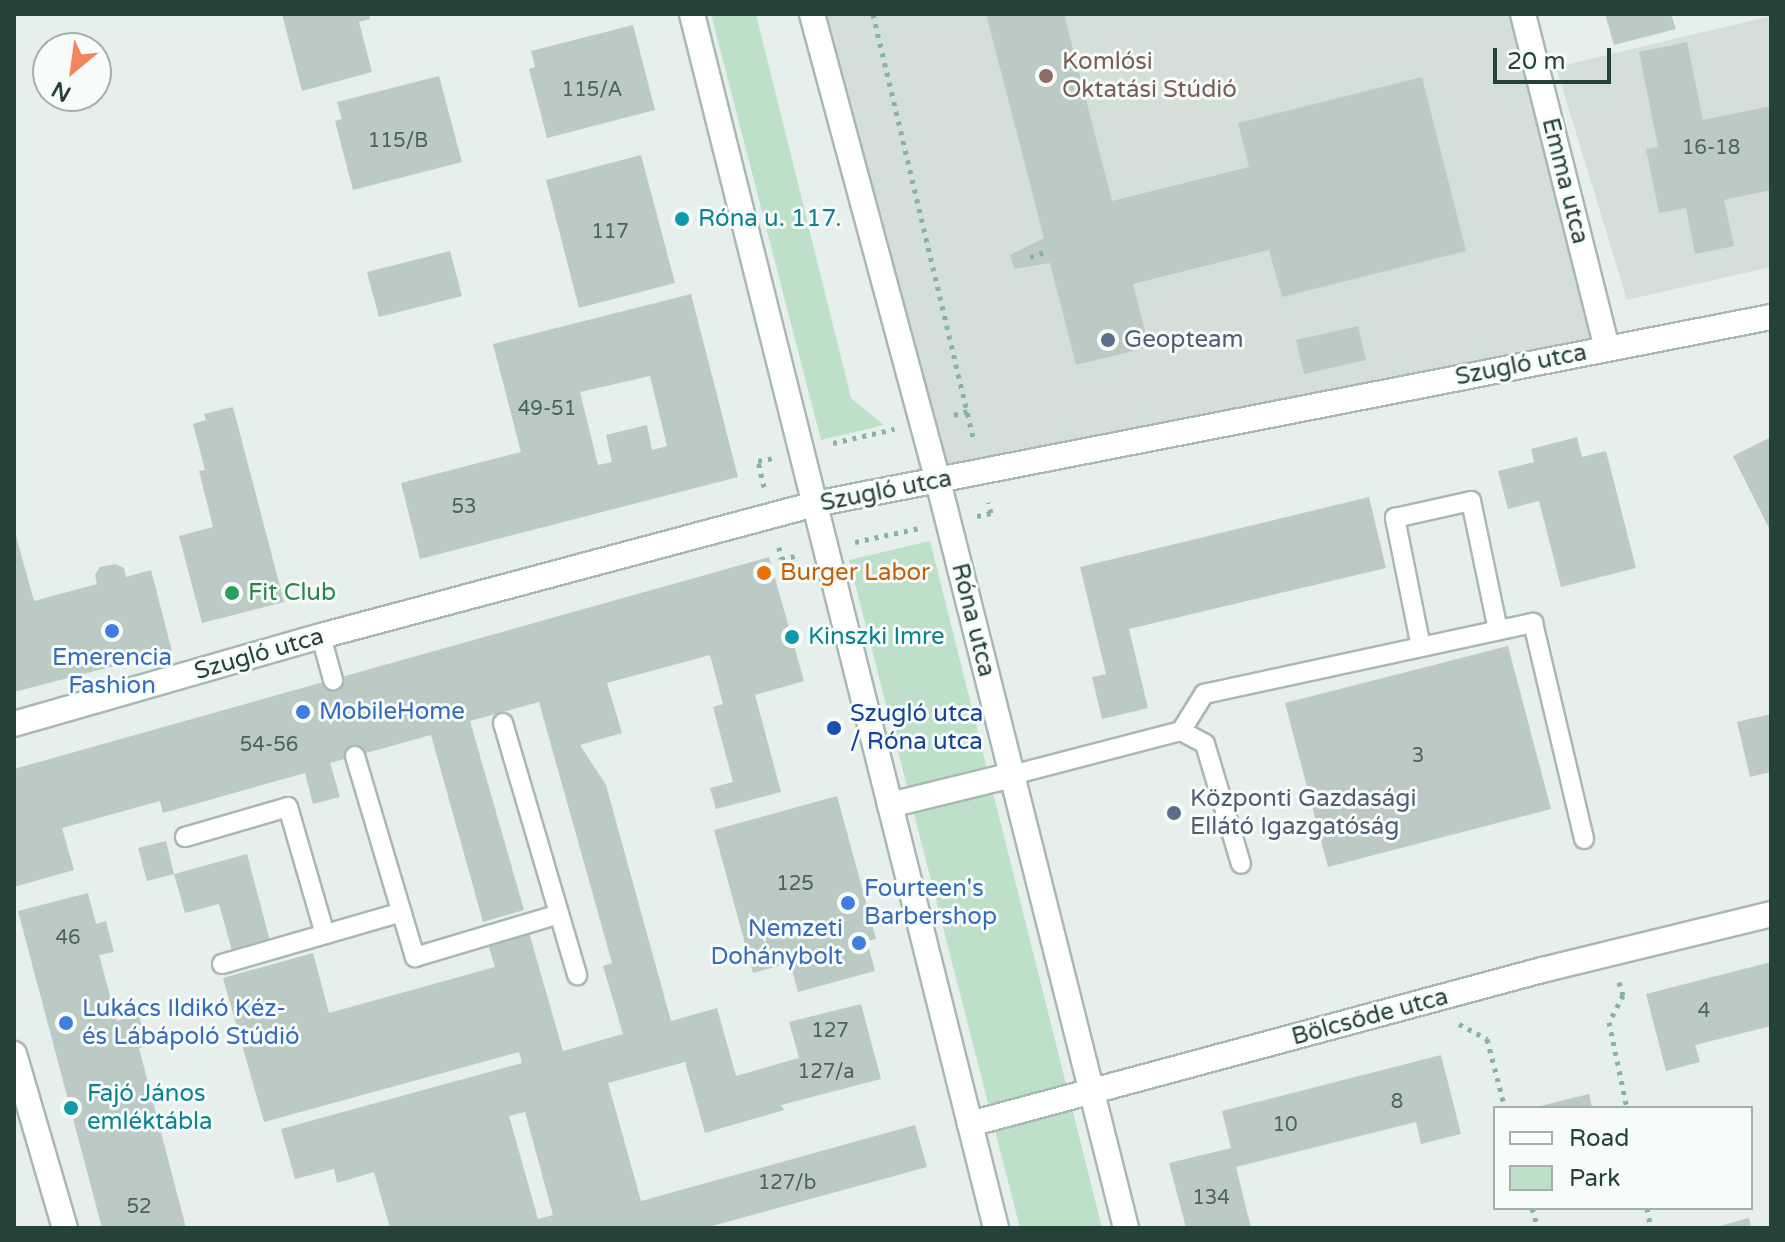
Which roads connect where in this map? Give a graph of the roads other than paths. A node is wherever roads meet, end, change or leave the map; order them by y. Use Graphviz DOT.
graph roads {
  1 [pos="692,14"];
  2 [pos="812,14"];
  3 [pos="1523,14"];
  4 [pos="1771,317"];
  5 [pos="1607,348"];
  6 [pos="938,481"];
  7 [pos="815,504"];
  8 [pos="1498,630"];
  9 [pos="321,636"];
  10 [pos="1421,647"];
  11 [pos="333,680"];
  12 [pos="503,723"];
  13 [pos="14,724"];
  14 [pos="1181,731"];
  15 [pos="355,756"];
  16 [pos="1012,775"];
  17 [pos="890,805"];
  18 [pos="185,837"];
  19 [pos="1584,839"];
  20 [pos="1241,864"];
  21 [pos="402,912"];
  22 [pos="559,914"];
  23 [pos="1771,914"];
  24 [pos="325,934"];
  25 [pos="222,964"];
  26 [pos="577,975"];
  27 [pos="15,1063"];
  28 [pos="1092,1092"];
  29 [pos="970,1124"];
  30 [pos="65,1228"];
  31 [pos="996,1228"];
  32 [pos="1126,1228"];
  1 -- 7 [label="street"];
  2 -- 6 [label="street, Róna utca"];
  3 -- 5 [label="street, Emma utca"];
  4 -- 5 [label="street, Szugló utca"];
  5 -- 6 [label="street, Szugló utca"];
  6 -- 7 [label="street, Szugló utca"];
  6 -- 16 [label="street, Róna utca"];
  7 -- 9 [label="street, Szugló utca"];
  7 -- 17 [label="street"];
  8 -- 10 [label="lane"];
  8 -- 10 [label="lane"];
  8 -- 19 [label="lane"];
  9 -- 11 [label="lane"];
  9 -- 13 [label="street, Szugló utca"];
  10 -- 14 [label="lane"];
  12 -- 22 [label="lane"];
  14 -- 16 [label="lane"];
  14 -- 20 [label="lane"];
  15 -- 21 [label="lane"];
  16 -- 17 [label="street"];
  16 -- 28 [label="street, Róna utca"];
  17 -- 29 [label="street"];
  18 -- 24 [label="lane"];
  21 -- 22 [label="lane"];
  21 -- 24 [label="lane"];
  22 -- 26 [label="lane"];
  23 -- 28 [label="street, Bölcsőde utca"];
  24 -- 25 [label="lane"];
  27 -- 30 [label="street"];
  28 -- 29 [label="street, Bölcsőde utca"];
  28 -- 32 [label="street, Róna utca"];
  29 -- 31 [label="street"];
}
